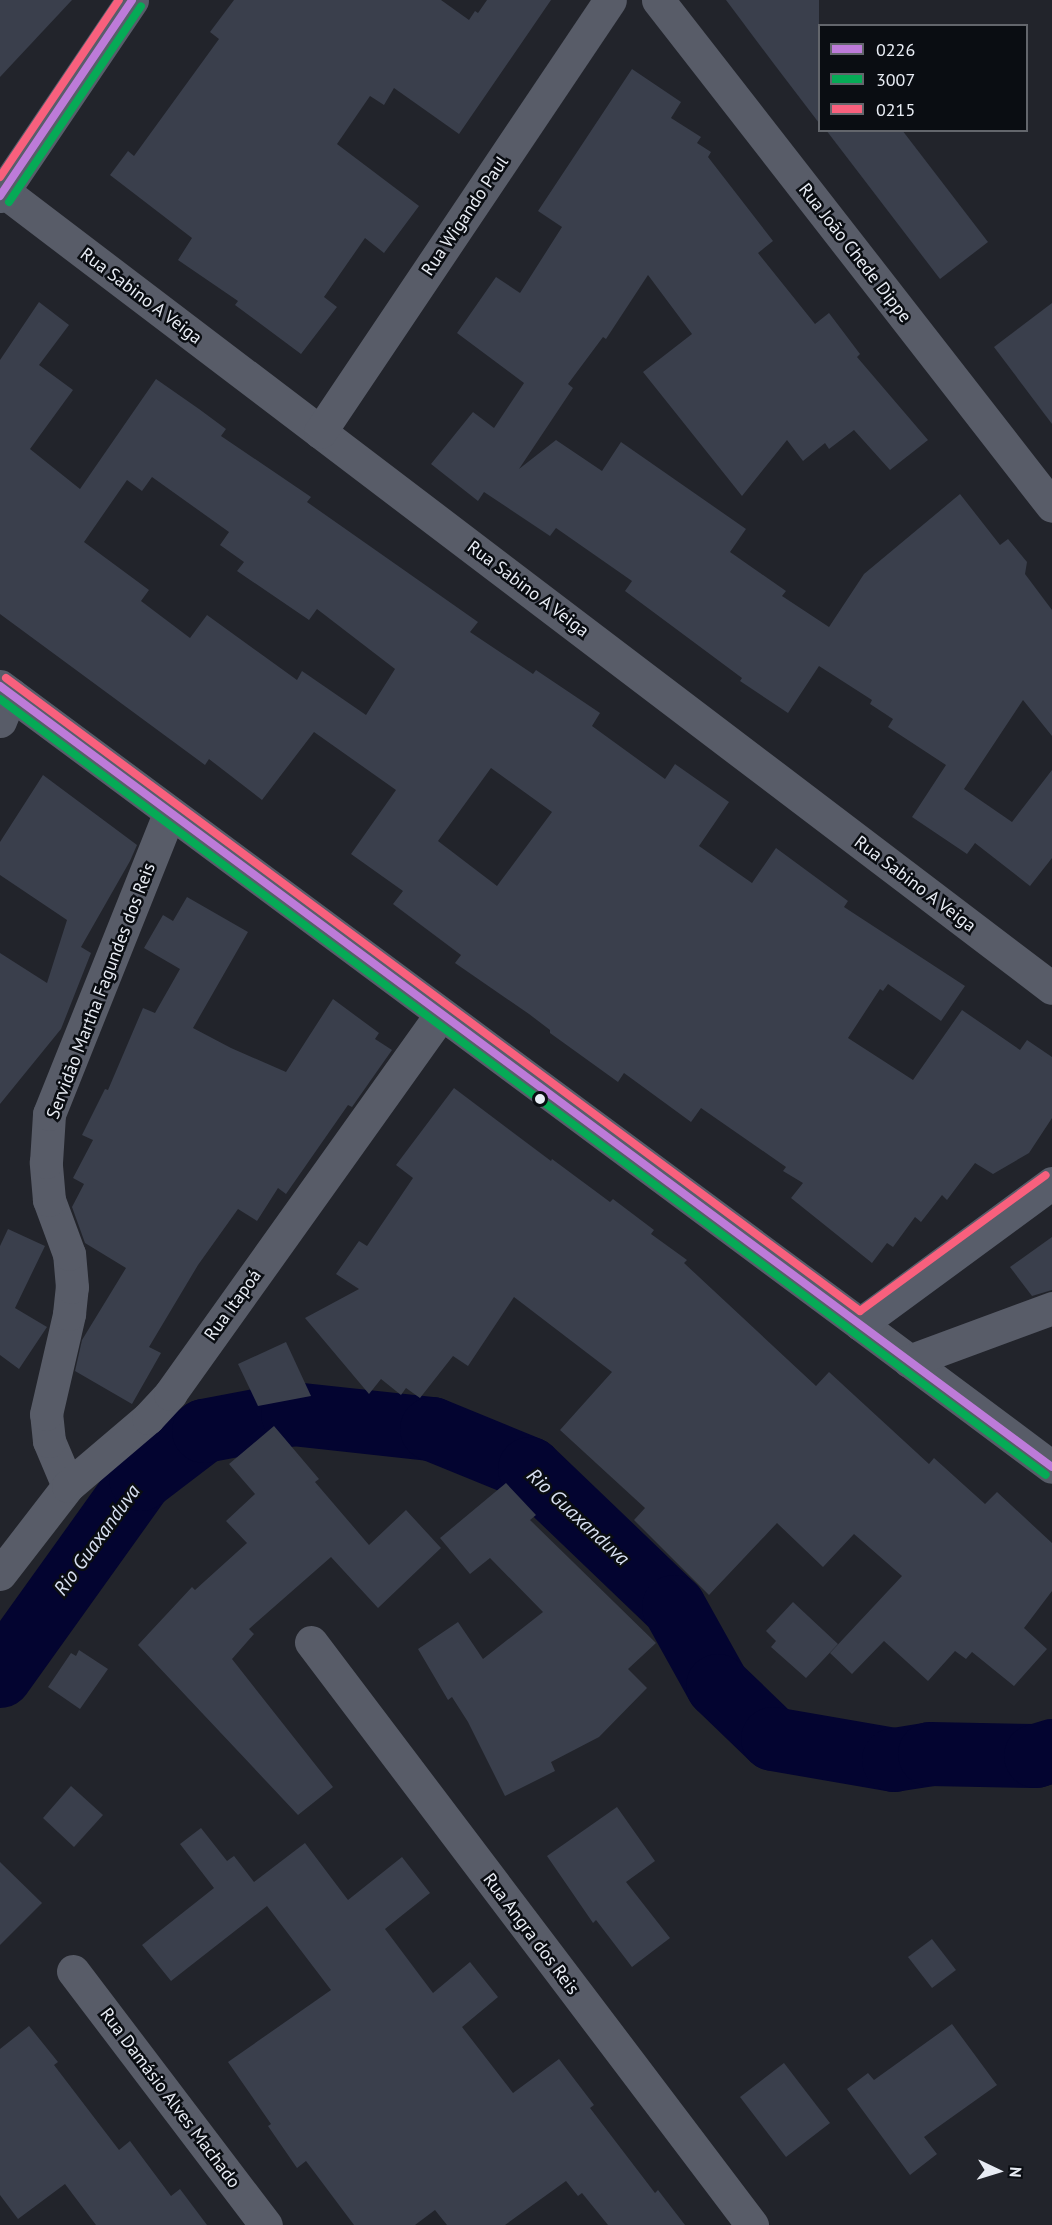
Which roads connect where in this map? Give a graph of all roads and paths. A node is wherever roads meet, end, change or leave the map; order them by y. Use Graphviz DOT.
graph roads {
  1 [pos="132,0"];
  2 [pos="610,0"];
  3 [pos="658,0"];
  4 [pos="2,194"];
  5 [pos="320,432"];
  6 [pos="1052,506"];
  7 [pos="4,700"];
  8 [pos="170,812"];
  9 [pos="1052,988"];
  10 [pos="441,1014"];
  11 [pos="1052,1183"];
  12 [pos="1052,1308"];
  13 [pos="860,1324"];
  14 [pos="909,1361"];
  15 [pos="1052,1467"];
  16 [pos="68,1486"];
  17 [pos="0,1574"];
  18 [pos="311,1642"];
  19 [pos="73,1971"];
  20 [pos="266,2225"];
  21 [pos="752,2225"];
  1 -- 4 [label="main road"];
  2 -- 5 [label="street, Rua Wigando Paul"];
  3 -- 6 [label="street, Rua João Chede Dippe"];
  4 -- 5 [label="street, Rua Sabino A Veiga"];
  5 -- 9 [label="street, Rua Sabino A Veiga"];
  7 -- 8 [label="main road"];
  8 -- 10 [label="main road"];
  8 -- 16 [label="street, Servidão Martha Fagundes dos Reis"];
  10 -- 13 [label="main road"];
  10 -- 16 [label="street, Rua Itapoá"];
  11 -- 13 [label="main road"];
  12 -- 14 [label="street"];
  13 -- 14 [label="street"];
  14 -- 15 [label="street"];
  16 -- 17 [label="street, Rua Itapoá"];
  18 -- 21 [label="street, Rua Angra dos Reis"];
  19 -- 20 [label="street, Rua Damásio Alves Machado"];
}
